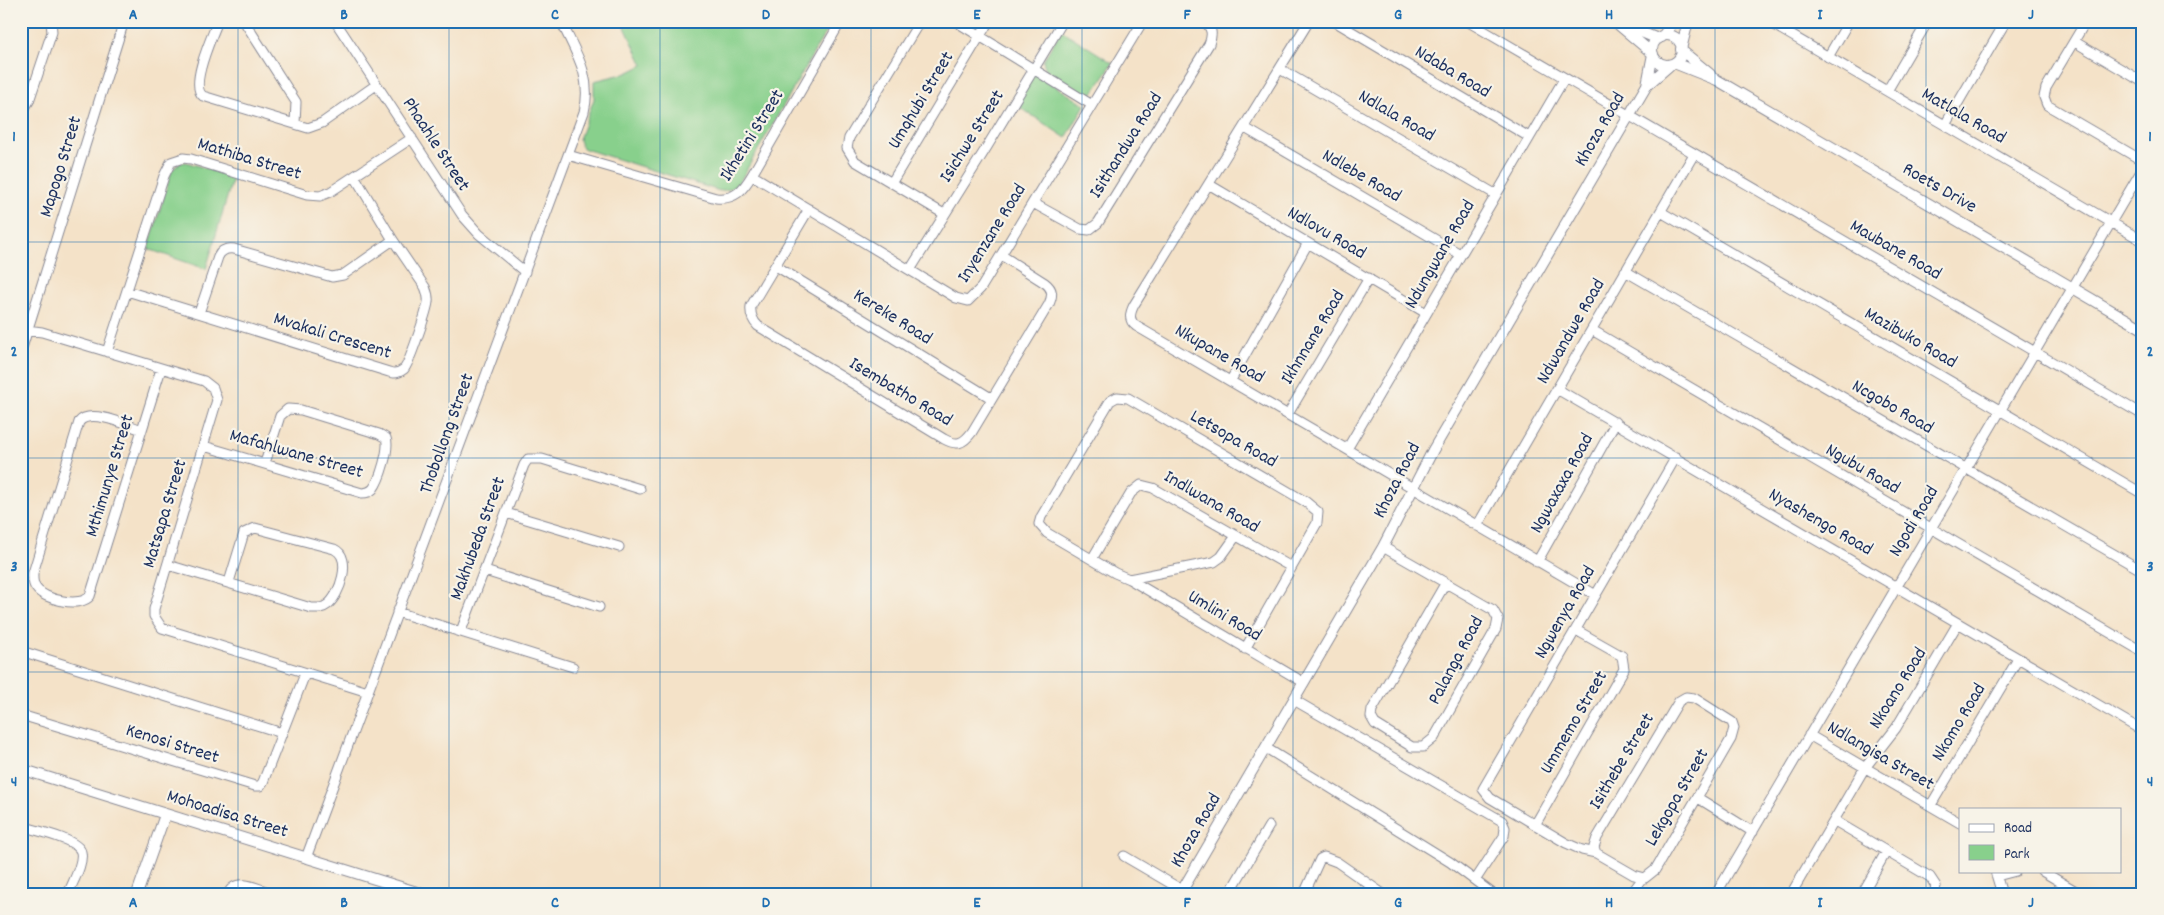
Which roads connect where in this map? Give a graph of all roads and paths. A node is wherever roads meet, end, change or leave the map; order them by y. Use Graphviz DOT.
graph roads {
  1 [pos="52,21"];
  2 [pos="124,21"];
  3 [pos="218,21"];
  4 [pos="244,21"];
  5 [pos="335,21"];
  6 [pos="561,21"];
  7 [pos="841,21"];
  8 [pos="920,21"];
  9 [pos="955,21"];
  10 [pos="990,21"];
  11 [pos="1063,21"];
  12 [pos="1143,21"];
  13 [pos="1204,21"];
  14 [pos="1309,21"];
  15 [pos="1334,21"];
  16 [pos="1467,21"];
  17 [pos="1616,21"];
  18 [pos="1674,21"];
  19 [pos="1688,21"];
  20 [pos="1849,21"];
  21 [pos="1928,21"];
  22 [pos="2006,21"];
  23 [pos="2086,21"];
  24 [pos="1770,22"];
  25 [pos="980,37"];
  26 [pos="1660,38"];
  27 [pos="2075,42"];
  28 [pos="1681,49"];
  29 [pos="1652,54"];
  30 [pos="1828,58"];
  31 [pos="1672,64"];
  32 [pos="1034,69"];
  33 [pos="1280,69"];
  34 [pos="1564,79"];
  35 [pos="1717,80"];
  36 [pos="2143,82"];
  37 [pos="376,84"];
  38 [pos="1648,85"];
  39 [pos="1886,91"];
  40 [pos="1092,105"];
  41 [pos="21,114"];
  42 [pos="1630,116"];
  43 [pos="295,124"];
  44 [pos="1946,125"];
  45 [pos="1245,128"];
  46 [pos="1528,136"];
  47 [pos="412,138"];
  48 [pos="1694,154"];
  49 [pos="568,155"];
  50 [pos="2143,161"];
  51 [pos="2143,168"];
  52 [pos="752,175"];
  53 [pos="355,177"];
  54 [pos="892,182"];
  55 [pos="1210,185"];
  56 [pos="1495,194"];
  57 [pos="1033,203"];
  58 [pos="810,209"];
  59 [pos="1661,212"];
  60 [pos="944,214"];
  61 [pos="2110,222"];
  62 [pos="393,240"];
  63 [pos="2143,241"];
  64 [pos="1308,243"];
  65 [pos="1460,254"];
  66 [pos="1001,256"];
  67 [pos="776,266"];
  68 [pos="910,270"];
  69 [pos="525,272"];
  70 [pos="1625,272"];
  71 [pos="1368,278"];
  72 [pos="2072,287"];
  73 [pos="127,291"];
  74 [pos="199,313"];
  75 [pos="1426,313"];
  76 [pos="2143,329"];
  77 [pos="28,330"];
  78 [pos="1592,330"];
  79 [pos="21,351"];
  80 [pos="2034,351"];
  81 [pos="107,352"];
  82 [pos="161,369"];
  83 [pos="1232,380"];
  84 [pos="1558,389"];
  85 [pos="991,398"];
  86 [pos="1999,410"];
  87 [pos="1288,414"];
  88 [pos="2143,415"];
  89 [pos="1616,422"];
  90 [pos="142,430"];
  91 [pos="204,446"];
  92 [pos="1347,449"];
  93 [pos="1676,457"];
  94 [pos="265,463"];
  95 [pos="1965,470"];
  96 [pos="640,489"];
  97 [pos="1413,490"];
  98 [pos="2143,494"];
  99 [pos="506,513"];
  100 [pos="1041,517"];
  101 [pos="1477,526"];
  102 [pos="1931,528"];
  103 [pos="1236,536"];
  104 [pos="619,547"];
  105 [pos="1383,547"];
  106 [pos="1092,559"];
  107 [pos="1538,562"];
  108 [pos="168,565"];
  109 [pos="1291,567"];
  110 [pos="485,571"];
  111 [pos="2143,572"];
  112 [pos="1129,579"];
  113 [pos="229,582"];
  114 [pos="1445,584"];
  115 [pos="1896,586"];
  116 [pos="1594,594"];
  117 [pos="599,607"];
  118 [pos="397,612"];
  119 [pos="1958,623"];
  120 [pos="1576,630"];
  121 [pos="461,631"];
  122 [pos="1244,648"];
  123 [pos="21,652"];
  124 [pos="2143,652"];
  125 [pos="2018,659"];
  126 [pos="573,667"];
  127 [pos="305,674"];
  128 [pos="1303,682"];
  129 [pos="368,692"];
  130 [pos="1691,696"];
  131 [pos="1294,700"];
  132 [pos="21,715"];
  133 [pos="2143,731"];
  134 [pos="282,733"];
  135 [pos="1809,735"];
  136 [pos="1266,748"];
  137 [pos="21,769"];
  138 [pos="1864,769"];
  139 [pos="1698,798"];
  140 [pos="1930,805"];
  141 [pos="165,815"];
  142 [pos="1835,821"];
  143 [pos="1959,822"];
  144 [pos="1535,825"];
  145 [pos="21,826"];
  146 [pos="1269,826"];
  147 [pos="1753,832"];
  148 [pos="1886,852"];
  149 [pos="1596,853"];
  150 [pos="1124,856"];
  151 [pos="306,858"];
  152 [pos="2009,872"];
  153 [pos="2044,872"];
  154 [pos="1996,874"];
  155 [pos="1643,878"];
  156 [pos="1476,879"];
  157 [pos="1181,892"];
  158 [pos="68,894"];
  159 [pos="137,894"];
  160 [pos="228,894"];
  161 [pos="273,894"];
  162 [pos="422,894"];
  163 [pos="1229,894"];
  164 [pos="1304,894"];
  165 [pos="1383,894"];
  166 [pos="1493,894"];
  167 [pos="1631,894"];
  168 [pos="1716,894"];
  169 [pos="1791,894"];
  170 [pos="1862,894"];
  171 [pos="1934,894"];
  172 [pos="2002,894"];
  173 [pos="2076,894"];
  1 -- 41 [label="street"];
  2 -- 77 [label="street, Mapogo Street"];
  3 -- 43 [label="street"];
  4 -- 43 [label="street"];
  5 -- 37 [label="street, Phaahle Street"];
  6 -- 49 [label="street, Thobollong Street"];
  7 -- 52 [label="street, Ikhetini Street"];
  8 -- 54 [label="street"];
  9 -- 25 [label="street"];
  10 -- 25 [label="street, Umqhubi Street"];
  11 -- 32 [label="street, Isichwe Street"];
  12 -- 40 [label="street, Inyenzane Road"];
  13 -- 57 [label="street, Isithandwa Road"];
  14 -- 33 [label="street, Nkupane Road"];
  15 -- 46 [label="street, Ndaba Road"];
  16 -- 34 [label="street, Maubane Road"];
  17 -- 26 [label="street"];
  17 -- 29 [label="street"];
  18 -- 26 [label="street"];
  19 -- 28 [label="street"];
  20 -- 30 [label="street"];
  21 -- 39 [label="street"];
  22 -- 44 [label="street"];
  23 -- 27 [label="street"];
  24 -- 30 [label="street, Matlala Road"];
  25 -- 32 [label="street"];
  25 -- 54 [label="street, Umqhubi Street"];
  26 -- 28 [label="street"];
  26 -- 29 [label="street"];
  27 -- 36 [label="street"];
  27 -- 50 [label="street"];
  28 -- 31 [label="street"];
  28 -- 35 [label="street, Roets Drive"];
  29 -- 31 [label="street"];
  29 -- 38 [label="street, Khoza Road"];
  30 -- 39 [label="street, Matlala Road"];
  31 -- 35 [label="street, Roets Drive"];
  31 -- 38 [label="street, Khoza Road"];
  32 -- 40 [label="street"];
  32 -- 60 [label="street, Isichwe Street"];
  33 -- 45 [label="street, Nkupane Road"];
  33 -- 56 [label="street, Ndlala Road"];
  34 -- 42 [label="street, Maubane Road"];
  34 -- 46 [label="street, Ndungwane Road"];
  35 -- 72 [label="street, Roets Drive"];
  37 -- 43 [label="street"];
  37 -- 47 [label="street, Phaahle Street"];
  38 -- 42 [label="street, Khoza Road"];
  39 -- 44 [label="street, Matlala Road"];
  40 -- 57 [label="street, Inyenzane Road"];
  42 -- 48 [label="street, Maubane Road"];
  42 -- 97 [label="street, Khoza Road"];
  44 -- 61 [label="street, Matlala Road"];
  45 -- 55 [label="street, Nkupane Road"];
  45 -- 65 [label="street, Ndlebe Road"];
  46 -- 56 [label="street, Ndungwane Road"];
  47 -- 53 [label="street, Mathiba Street"];
  47 -- 69 [label="street, Phaahle Street"];
  48 -- 59 [label="street, Ndwandwe Road"];
  48 -- 80 [label="street, Maubane Road"];
  49 -- 52 [label="street, Ikhetini Street"];
  49 -- 69 [label="street, Thobollong Street"];
  51 -- 61 [label="street, Ngodi Road"];
  52 -- 58 [label="street, Inyenzane Road"];
  53 -- 62 [label="street, Mvakali Crescent"];
  53 -- 73 [label="street, Mathiba Street"];
  54 -- 60 [label="street"];
  55 -- 64 [label="street, Ndlovu Road"];
  55 -- 83 [label="street, Nkupane Road"];
  56 -- 65 [label="street, Ndungwane Road"];
  57 -- 66 [label="street, Inyenzane Road"];
  58 -- 67 [label="street, Isembatho Road"];
  58 -- 68 [label="street, Inyenzane Road"];
  59 -- 70 [label="street, Ndwandwe Road"];
  59 -- 86 [label="street, Mazibuko Road"];
  60 -- 68 [label="street, Isichwe Street"];
  61 -- 63 [label="street, Matlala Road"];
  61 -- 72 [label="street, Ngodi Road"];
  62 -- 74 [label="street"];
  62 -- 74 [label="street, Mvakali Crescent"];
  64 -- 71 [label="street, Ndlovu Road"];
  64 -- 83 [label="street"];
  65 -- 75 [label="street, Ndungwane Road"];
  66 -- 68 [label="street, Inyenzane Road"];
  66 -- 85 [label="street, Isembatho Road"];
  67 -- 85 [label="street, Kereke Road"];
  67 -- 85 [label="street, Isembatho Road"];
  69 -- 118 [label="street, Thobollong Street"];
  70 -- 78 [label="street, Ndwandwe Road"];
  70 -- 95 [label="street, Ncgobo Road"];
  71 -- 75 [label="street, Ndlovu Road"];
  71 -- 87 [label="street, Ikhnnane Road"];
  72 -- 76 [label="street, Roets Drive"];
  72 -- 80 [label="street, Ngodi Road"];
  73 -- 74 [label="street, Mvakali Crescent"];
  73 -- 81 [label="street, Mathiba Street"];
  75 -- 92 [label="street, Ndungwane Road"];
  77 -- 79 [label="street, Mapogo Street"];
  77 -- 81 [label="street, Matsapa Street"];
  78 -- 84 [label="street, Ndwandwe Road"];
  78 -- 102 [label="street, Ngubu Road"];
  80 -- 86 [label="street, Ngodi Road"];
  80 -- 88 [label="street, Maubane Road"];
  81 -- 82 [label="street, Matsapa Street"];
  82 -- 90 [label="street, Mthimunye Street"];
  82 -- 91 [label="street, Matsapa Street"];
  83 -- 87 [label="street, Nkupane Road"];
  84 -- 89 [label="street, Nyashengo Road"];
  84 -- 101 [label="street, Ndwandwe Road"];
  86 -- 95 [label="street, Ngodi Road"];
  86 -- 98 [label="street, Mazibuko Road"];
  87 -- 92 [label="street, Nkupane Road"];
  89 -- 93 [label="street, Nyashengo Road"];
  89 -- 107 [label="street, Ngwaxaxa Road"];
  90 -- 90 [label="street, Mthimunye Street"];
  91 -- 94 [label="street, Mafahlwane Street"];
  91 -- 108 [label="street, Matsapa Street"];
  92 -- 97 [label="street, Nkupane Road"];
  93 -- 115 [label="street, Nyashengo Road"];
  93 -- 116 [label="street, Ngwenya Road"];
  94 -- 94 [label="street, Mafahlwane Street"];
  95 -- 102 [label="street, Ngodi Road"];
  95 -- 111 [label="street, Ncgobo Road"];
  96 -- 99 [label="street, Makhubeda Street"];
  97 -- 101 [label="street, Nkupane Road"];
  97 -- 105 [label="street, Khoza Road"];
  99 -- 104 [label="street"];
  99 -- 110 [label="street, Makhubeda Street"];
  100 -- 106 [label="street, Umlini Road"];
  100 -- 109 [label="street, Letsopa Road"];
  101 -- 107 [label="street, Nkupane Road"];
  102 -- 115 [label="street, Ngodi Road"];
  102 -- 124 [label="street, Ngubu Road"];
  103 -- 106 [label="street, Indlwana Road"];
  103 -- 109 [label="street, Indlwana Road"];
  103 -- 112 [label="street"];
  105 -- 114 [label="street, Palanga Road"];
  105 -- 128 [label="street, Khoza Road"];
  106 -- 112 [label="street, Umlini Road"];
  107 -- 116 [label="street, Nkupane Road"];
  108 -- 113 [label="street"];
  108 -- 127 [label="street, Matsapa Street"];
  109 -- 122 [label="street, Letsopa Road"];
  110 -- 117 [label="street"];
  110 -- 121 [label="street, Makhubeda Street"];
  112 -- 122 [label="street, Umlini Road"];
  113 -- 113 [label="street"];
  114 -- 114 [label="street, Palanga Road"];
  115 -- 119 [label="street, Nyashengo Road"];
  115 -- 135 [label="street, Ngodi Road"];
  116 -- 120 [label="street, Ngwenya Road"];
  118 -- 121 [label="street"];
  118 -- 129 [label="street, Thobollong Street"];
  119 -- 125 [label="street, Nyashengo Road"];
  119 -- 138 [label="street, Nkoano Road"];
  120 -- 144 [label="street, Ummemo Street"];
  120 -- 144 [label="street, Ngwenya Road"];
  121 -- 126 [label="street"];
  122 -- 128 [label="street, Umlini Road"];
  123 -- 134 [label="street"];
  125 -- 133 [label="street, Nyashengo Road"];
  125 -- 140 [label="street, Nkomo Road"];
  127 -- 129 [label="street, Matsapa Street"];
  127 -- 134 [label="street, Kenosi Street"];
  128 -- 131 [label="street, Khoza Road"];
  129 -- 151 [label="street, Thobollong Street"];
  130 -- 139 [label="street, Lekgopa Street"];
  130 -- 149 [label="street, Isithebe Street"];
  131 -- 136 [label="street, Khoza Road"];
  131 -- 156 [label="street"];
  132 -- 134 [label="street, Kenosi Street"];
  135 -- 138 [label="street, Ndlangisa Street"];
  135 -- 147 [label="street, Ngodi Road"];
  136 -- 156 [label="street"];
  136 -- 157 [label="street, Khoza Road"];
  137 -- 141 [label="street, Mohoadisa Street"];
  138 -- 140 [label="street, Ndlangisa Street"];
  138 -- 142 [label="street, Nkoano Road"];
  139 -- 147 [label="street"];
  139 -- 155 [label="street, Lekgopa Street"];
  140 -- 143 [label="street, Ndlangisa Street"];
  141 -- 151 [label="street, Mohoadisa Street"];
  141 -- 159 [label="street"];
  142 -- 148 [label="street"];
  142 -- 169 [label="street, Nkoano Road"];
  144 -- 149 [label="street"];
  145 -- 158 [label="street"];
  146 -- 163 [label="street"];
  147 -- 168 [label="street, Ngodi Road"];
  148 -- 170 [label="street"];
  148 -- 171 [label="street"];
  149 -- 155 [label="street"];
  150 -- 157 [label="street"];
  151 -- 162 [label="street, Mohoadisa Street"];
  152 -- 154 [label="street"];
  153 -- 173 [label="street"];
  154 -- 172 [label="street"];
  155 -- 167 [label="street, Lekgopa Street"];
  156 -- 166 [label="street"];
  160 -- 161 [label="street"];
  164 -- 165 [label="street"];
}
